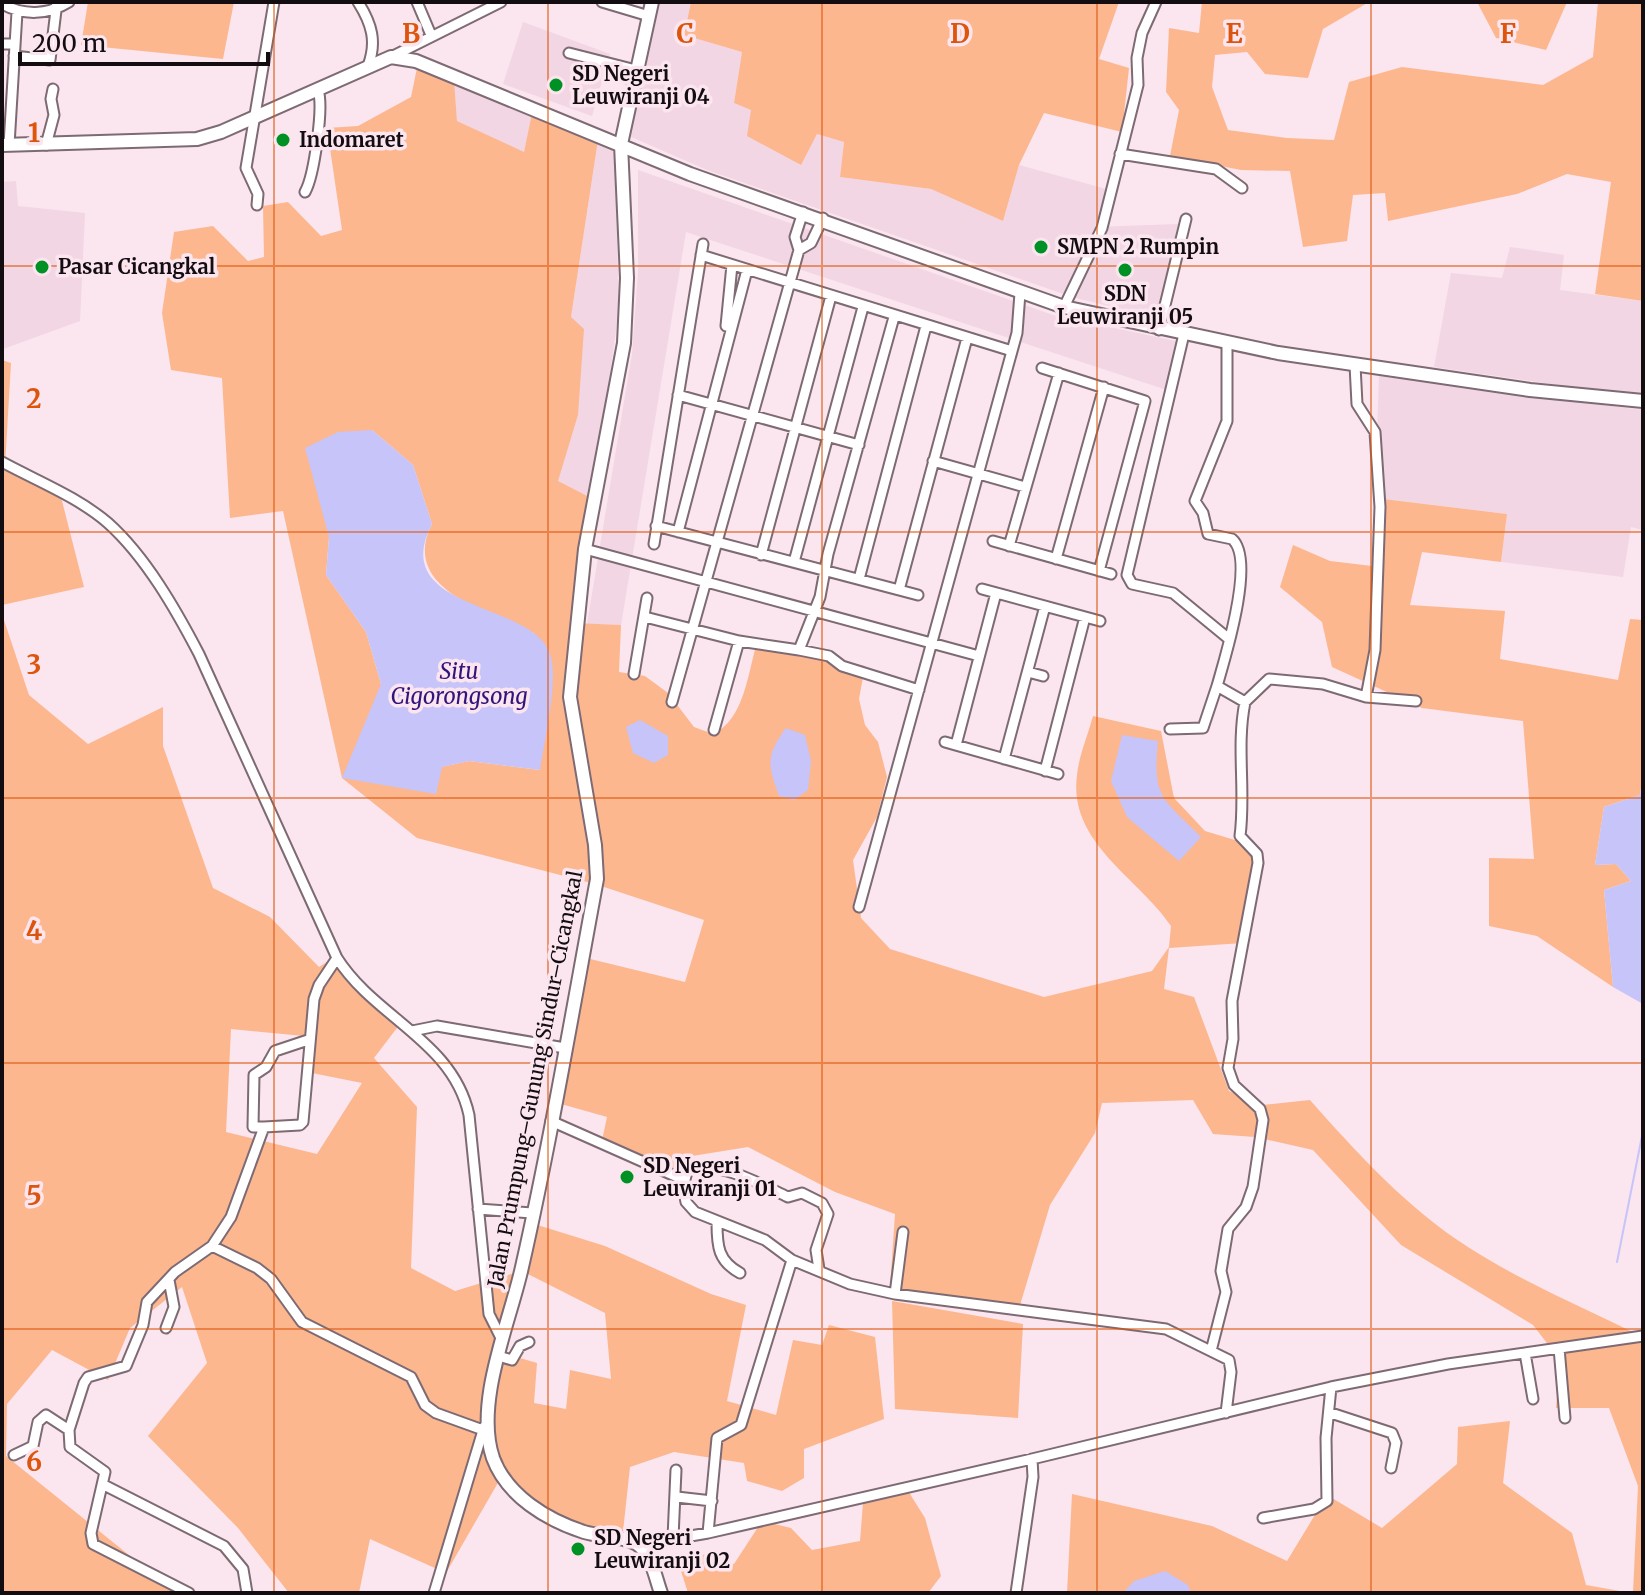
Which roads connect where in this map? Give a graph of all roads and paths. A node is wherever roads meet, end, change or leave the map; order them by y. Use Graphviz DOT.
graph roads {
  1 [pos="69,2"];
  2 [pos="274,2"];
  3 [pos="358,2"];
  4 [pos="417,2"];
  5 [pos="468,2"];
  6 [pos="501,2"];
  7 [pos="602,2"];
  8 [pos="652,2"];
  9 [pos="1156,2"];
  10 [pos="2,4"];
  11 [pos="57,6"];
  12 [pos="17,12"];
  13 [pos="470,16"];
  14 [pos="649,16"];
  15 [pos="431,35"];
  16 [pos="2,44"];
  17 [pos="15,44"];
  18 [pos="569,53"];
  19 [pos="14,56"];
  20 [pos="391,57"];
  21 [pos="368,66"];
  22 [pos="636,70"];
  23 [pos="53,89"];
  24 [pos="318,90"];
  25 [pos="255,117"];
  26 [pos="621,144"];
  27 [pos="5,145"];
  28 [pos="46,145"];
  29 [pos="1120,154"];
  30 [pos="1242,188"];
  31 [pos="305,192"];
  32 [pos="257,205"];
  33 [pos="803,212"];
  34 [pos="823,218"];
  35 [pos="1186,219"];
  36 [pos="703,244"];
  37 [pos="799,250"];
  38 [pos="701,255"];
  39 [pos="732,265"];
  40 [pos="747,270"];
  41 [pos="790,283"];
  42 [pos="1020,293"];
  43 [pos="831,296"];
  44 [pos="1035,298"];
  45 [pos="863,307"];
  46 [pos="1064,307"];
  47 [pos="1020,315"];
  48 [pos="894,317"];
  49 [pos="926,326"];
  50 [pos="1159,330"];
  51 [pos="1184,334"];
  52 [pos="967,338"];
  53 [pos="1227,342"];
  54 [pos="725,345"];
  55 [pos="1012,351"];
  56 [pos="1355,365"];
  57 [pos="1042,368"];
  58 [pos="1059,373"];
  59 [pos="1104,387"];
  60 [pos="678,395"];
  61 [pos="1643,401"];
  62 [pos="712,403"];
  63 [pos="754,416"];
  64 [pos="795,427"];
  65 [pos="828,436"];
  66 [pos="859,445"];
  67 [pos="933,461"];
  68 [pos="2,462"];
  69 [pos="978,474"];
  70 [pos="1025,487"];
  71 [pos="656,526"];
  72 [pos="678,532"];
  73 [pos="993,541"];
  74 [pos="654,544"];
  75 [pos="719,544"];
  76 [pos="1009,546"];
  77 [pos="585,549"];
  78 [pos="761,555"];
  79 [pos="1056,559"];
  80 [pos="794,562"];
  81 [pos="826,571"];
  82 [pos="1099,571"];
  83 [pos="1111,574"];
  84 [pos="859,579"];
  85 [pos="707,584"];
  86 [pos="982,589"];
  87 [pos="899,590"];
  88 [pos="996,593"];
  89 [pos="918,595"];
  90 [pos="647,598"];
  91 [pos="1045,606"];
  92 [pos="814,614"];
  93 [pos="645,617"];
  94 [pos="1085,617"];
  95 [pos="1100,621"];
  96 [pos="694,629"];
  97 [pos="1229,639"];
  98 [pos="739,641"];
  99 [pos="931,644"];
  100 [pos="799,650"];
  101 [pos="979,656"];
  102 [pos="1028,672"];
  103 [pos="634,674"];
  104 [pos="1043,676"];
  105 [pos="1217,686"];
  106 [pos="919,690"];
  107 [pos="1366,697"];
  108 [pos="1416,701"];
  109 [pos="672,702"];
  110 [pos="1245,702"];
  111 [pos="1170,729"];
  112 [pos="714,730"];
  113 [pos="945,742"];
  114 [pos="956,745"];
  115 [pos="1004,759"];
  116 [pos="1045,771"];
  117 [pos="1058,774"];
  118 [pos="859,907"];
  119 [pos="337,958"];
  120 [pos="412,1031"];
  121 [pos="308,1040"];
  122 [pos="565,1048"];
  123 [pos="551,1121"];
  124 [pos="264,1127"];
  125 [pos="684,1180"];
  126 [pos="478,1209"];
  127 [pos="532,1213"];
  128 [pos="717,1223"];
  129 [pos="903,1232"];
  130 [pos="212,1246"];
  131 [pos="792,1260"];
  132 [pos="819,1269"];
  133 [pos="740,1273"];
  134 [pos="169,1280"];
  135 [pos="895,1294"];
  136 [pos="166,1328"];
  137 [pos="1643,1336"];
  138 [pos="502,1340"];
  139 [pos="529,1342"];
  140 [pos="1559,1348"];
  141 [pos="1211,1351"];
  142 [pos="1525,1353"];
  143 [pos="498,1356"];
  144 [pos="1331,1387"];
  145 [pos="1533,1399"];
  146 [pos="489,1408"];
  147 [pos="1226,1413"];
  148 [pos="1331,1413"];
  149 [pos="1565,1418"];
  150 [pos="69,1430"];
  151 [pos="483,1430"];
  152 [pos="14,1455"];
  153 [pos="1032,1459"];
  154 [pos="1391,1468"];
  155 [pos="676,1470"];
  156 [pos="104,1485"];
  157 [pos="677,1497"];
  158 [pos="712,1501"];
  159 [pos="1263,1518"];
  160 [pos="708,1533"];
  161 [pos="673,1538"];
  162 [pos="638,1545"];
  163 [pos="189,1593"];
  164 [pos="247,1593"];
  165 [pos="434,1593"];
  166 [pos="661,1593"];
  167 [pos="1016,1593"];
  1 -- 11 [label="street"];
  2 -- 25 [label="street"];
  3 -- 21 [label="street"];
  4 -- 15 [label="street"];
  5 -- 13 [label="street"];
  6 -- 13 [label="street"];
  7 -- 14 [label="street"];
  8 -- 14 [label="main road, Jalan Prumpung–Gunung Sindur–Cicangkal"];
  9 -- 29 [label="street"];
  10 -- 12 [label="street"];
  11 -- 12 [label="street"];
  11 -- 19 [label="street"];
  12 -- 17 [label="street"];
  13 -- 15 [label="street"];
  14 -- 22 [label="main road, Jalan Prumpung–Gunung Sindur–Cicangkal"];
  15 -- 20 [label="street"];
  16 -- 17 [label="street"];
  17 -- 19 [label="street"];
  18 -- 22 [label="street"];
  19 -- 27 [label="street"];
  20 -- 21 [label="main road"];
  20 -- 26 [label="main road"];
  21 -- 24 [label="main road"];
  22 -- 26 [label="main road, Jalan Prumpung–Gunung Sindur–Cicangkal"];
  23 -- 28 [label="street"];
  24 -- 25 [label="main road"];
  24 -- 31 [label="street"];
  25 -- 28 [label="main road"];
  25 -- 32 [label="street"];
  26 -- 33 [label="main road"];
  26 -- 77 [label="main road, Jalan Prumpung–Gunung Sindur–Cicangkal"];
  27 -- 28 [label="main road"];
  29 -- 30 [label="street"];
  29 -- 46 [label="street"];
  33 -- 34 [label="main road"];
  33 -- 37 [label="street"];
  34 -- 37 [label="street"];
  34 -- 42 [label="main road"];
  35 -- 50 [label="street"];
  36 -- 38 [label="street"];
  37 -- 41 [label="street"];
  38 -- 39 [label="street"];
  38 -- 60 [label="street"];
  39 -- 40 [label="street"];
  39 -- 54 [label="street"];
  40 -- 41 [label="street"];
  40 -- 54 [label="street"];
  41 -- 43 [label="street"];
  41 -- 63 [label="street"];
  42 -- 44 [label="main road"];
  42 -- 47 [label="street"];
  43 -- 45 [label="street"];
  43 -- 64 [label="street"];
  44 -- 46 [label="main road"];
  44 -- 47 [label="street"];
  45 -- 48 [label="street"];
  45 -- 65 [label="street"];
  46 -- 50 [label="main road"];
  47 -- 55 [label="street"];
  48 -- 49 [label="street"];
  48 -- 66 [label="street"];
  49 -- 52 [label="street"];
  49 -- 84 [label="street"];
  50 -- 51 [label="main road"];
  51 -- 53 [label="main road"];
  51 -- 97 [label="street"];
  52 -- 55 [label="street"];
  52 -- 67 [label="street"];
  53 -- 56 [label="main road"];
  53 -- 97 [label="street"];
  54 -- 62 [label="street"];
  55 -- 69 [label="street"];
  56 -- 61 [label="main road"];
  56 -- 107 [label="street"];
  57 -- 58 [label="street"];
  58 -- 59 [label="street"];
  58 -- 70 [label="street"];
  59 -- 79 [label="street"];
  59 -- 82 [label="street"];
  60 -- 62 [label="street"];
  60 -- 71 [label="street"];
  62 -- 63 [label="street"];
  62 -- 72 [label="street"];
  63 -- 64 [label="street"];
  63 -- 75 [label="street"];
  64 -- 65 [label="street"];
  64 -- 78 [label="street"];
  65 -- 66 [label="street"];
  65 -- 80 [label="street"];
  66 -- 81 [label="street"];
  67 -- 69 [label="street"];
  67 -- 87 [label="street"];
  68 -- 119 [label="street"];
  69 -- 70 [label="street"];
  69 -- 99 [label="street"];
  70 -- 76 [label="street"];
  71 -- 72 [label="street"];
  71 -- 74 [label="street"];
  72 -- 75 [label="street"];
  73 -- 76 [label="street"];
  75 -- 78 [label="street"];
  75 -- 85 [label="street"];
  76 -- 79 [label="street"];
  77 -- 85 [label="street"];
  77 -- 122 [label="main road, Jalan Prumpung–Gunung Sindur–Cicangkal"];
  78 -- 80 [label="street"];
  79 -- 82 [label="street"];
  80 -- 81 [label="street"];
  81 -- 84 [label="street"];
  81 -- 92 [label="street"];
  82 -- 83 [label="street"];
  84 -- 87 [label="street"];
  85 -- 92 [label="street"];
  85 -- 96 [label="street"];
  86 -- 88 [label="street"];
  87 -- 89 [label="street"];
  88 -- 91 [label="street"];
  88 -- 101 [label="street"];
  90 -- 93 [label="street"];
  91 -- 94 [label="street"];
  91 -- 102 [label="street"];
  92 -- 99 [label="street"];
  92 -- 100 [label="street"];
  93 -- 96 [label="street"];
  93 -- 103 [label="street"];
  94 -- 95 [label="street"];
  94 -- 116 [label="street"];
  96 -- 98 [label="street"];
  96 -- 109 [label="street"];
  97 -- 105 [label="street"];
  98 -- 100 [label="street"];
  98 -- 112 [label="street"];
  99 -- 101 [label="street"];
  99 -- 106 [label="street"];
  100 -- 106 [label="street"];
  101 -- 114 [label="street"];
  102 -- 104 [label="street"];
  102 -- 115 [label="street"];
  105 -- 110 [label="street"];
  105 -- 111 [label="street"];
  106 -- 118 [label="street"];
  107 -- 108 [label="street"];
  107 -- 110 [label="street"];
  110 -- 141 [label="street"];
  113 -- 114 [label="street"];
  114 -- 115 [label="street"];
  115 -- 116 [label="street"];
  116 -- 117 [label="street"];
  119 -- 120 [label="street"];
  119 -- 121 [label="street"];
  120 -- 122 [label="street"];
  120 -- 126 [label="street"];
  121 -- 124 [label="street"];
  121 -- 124 [label="street"];
  122 -- 123 [label="main road, Jalan Prumpung–Gunung Sindur–Cicangkal"];
  123 -- 125 [label="street"];
  123 -- 127 [label="main road, Jalan Prumpung–Gunung Sindur–Cicangkal"];
  124 -- 130 [label="street"];
  125 -- 128 [label="street"];
  125 -- 132 [label="street"];
  126 -- 127 [label="street"];
  126 -- 138 [label="street"];
  127 -- 138 [label="main road, Jalan Prumpung–Gunung Sindur–Cicangkal"];
  128 -- 131 [label="street"];
  128 -- 133 [label="street"];
  129 -- 135 [label="street"];
  130 -- 134 [label="street"];
  130 -- 151 [label="street"];
  131 -- 132 [label="street"];
  131 -- 158 [label="street"];
  132 -- 135 [label="street"];
  134 -- 136 [label="street"];
  134 -- 150 [label="street"];
  135 -- 141 [label="street"];
  137 -- 140 [label="street"];
  138 -- 143 [label="main road, Jalan Prumpung–Gunung Sindur–Cicangkal"];
  139 -- 143 [label="street"];
  140 -- 142 [label="street"];
  140 -- 149 [label="street"];
  141 -- 147 [label="street"];
  142 -- 144 [label="street"];
  142 -- 145 [label="street"];
  143 -- 146 [label="main road, Jalan Prumpung–Gunung Sindur–Cicangkal"];
  144 -- 147 [label="street"];
  144 -- 148 [label="street"];
  146 -- 151 [label="street"];
  146 -- 162 [label="main road, Jalan Prumpung–Gunung Sindur–Cicangkal"];
  147 -- 153 [label="street"];
  148 -- 154 [label="street"];
  148 -- 159 [label="street"];
  150 -- 152 [label="street"];
  150 -- 156 [label="street"];
  151 -- 165 [label="street"];
  153 -- 160 [label="street"];
  153 -- 167 [label="street"];
  155 -- 157 [label="street"];
  156 -- 163 [label="street"];
  156 -- 164 [label="street"];
  157 -- 158 [label="street"];
  157 -- 161 [label="street"];
  158 -- 160 [label="street"];
  160 -- 161 [label="street"];
  161 -- 162 [label="street"];
  162 -- 166 [label="main road"];
}
